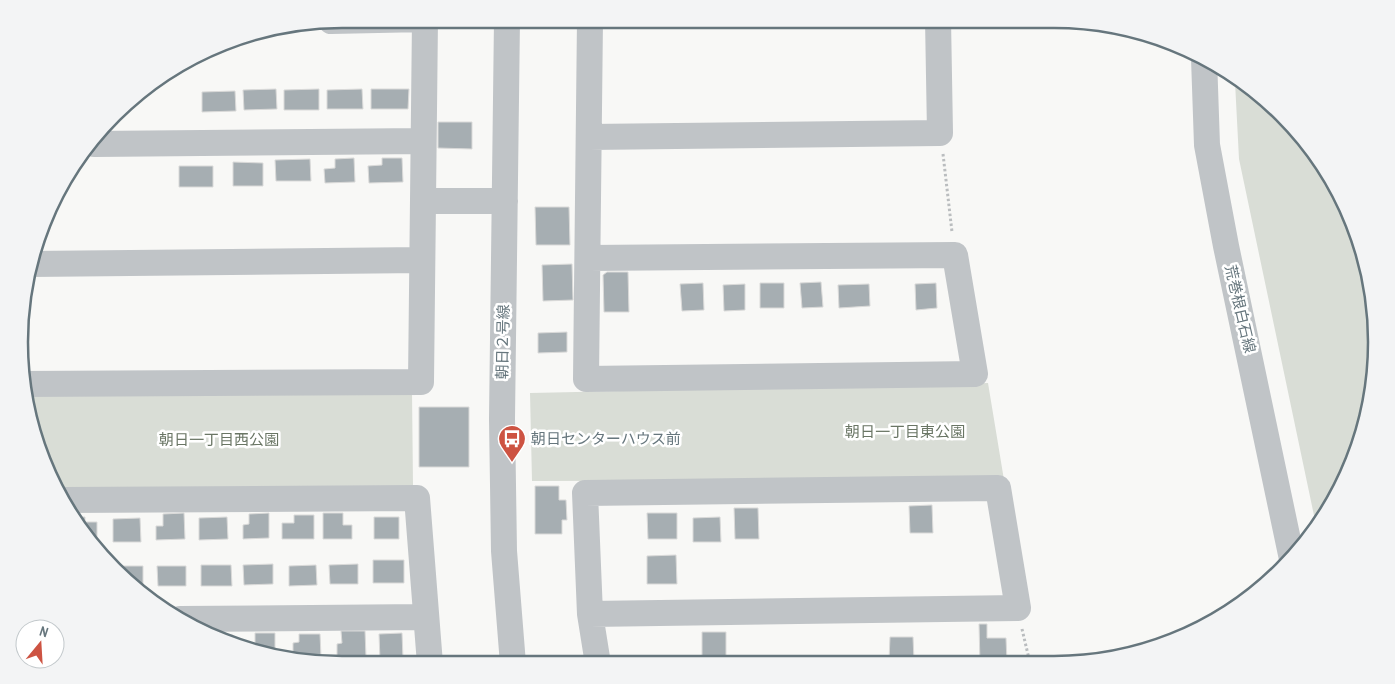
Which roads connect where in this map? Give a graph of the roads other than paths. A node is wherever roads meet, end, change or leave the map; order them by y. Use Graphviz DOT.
graph roads {
  1 [pos="425,28"];
  2 [pos="507,28"];
  3 [pos="590,28"];
  4 [pos="938,28"];
  5 [pos="1204,67"];
  6 [pos="589,137"];
  7 [pos="423,141"];
  8 [pos="98,144"];
  9 [pos="423,201"];
  10 [pos="506,201"];
  11 [pos="589,258"];
  12 [pos="422,260"];
  13 [pos="37,264"];
  14 [pos="30,384"];
  15 [pos="71,500"];
  16 [pos="1290,548"];
  17 [pos="590,614"];
  18 [pos="424,617"];
  19 [pos="192,618"];
  20 [pos="429,656"];
  21 [pos="512,656"];
  22 [pos="597,656"];
  1 -- 7 [label="street"];
  2 -- 10 [label="street, 朝日２号線"];
  3 -- 6 [label="street"];
  4 -- 6 [label="street"];
  5 -- 16 [label="street, 荒巻根白石線"];
  6 -- 11 [label="street"];
  7 -- 8 [label="street"];
  7 -- 9 [label="street"];
  9 -- 10 [label="street"];
  9 -- 12 [label="street"];
  10 -- 21 [label="street, 朝日２号線"];
  11 -- 11 [label="street"];
  12 -- 13 [label="street"];
  12 -- 14 [label="street"];
  15 -- 18 [label="street"];
  17 -- 17 [label="street"];
  17 -- 22 [label="street"];
  18 -- 19 [label="street"];
  18 -- 20 [label="street"];
}
